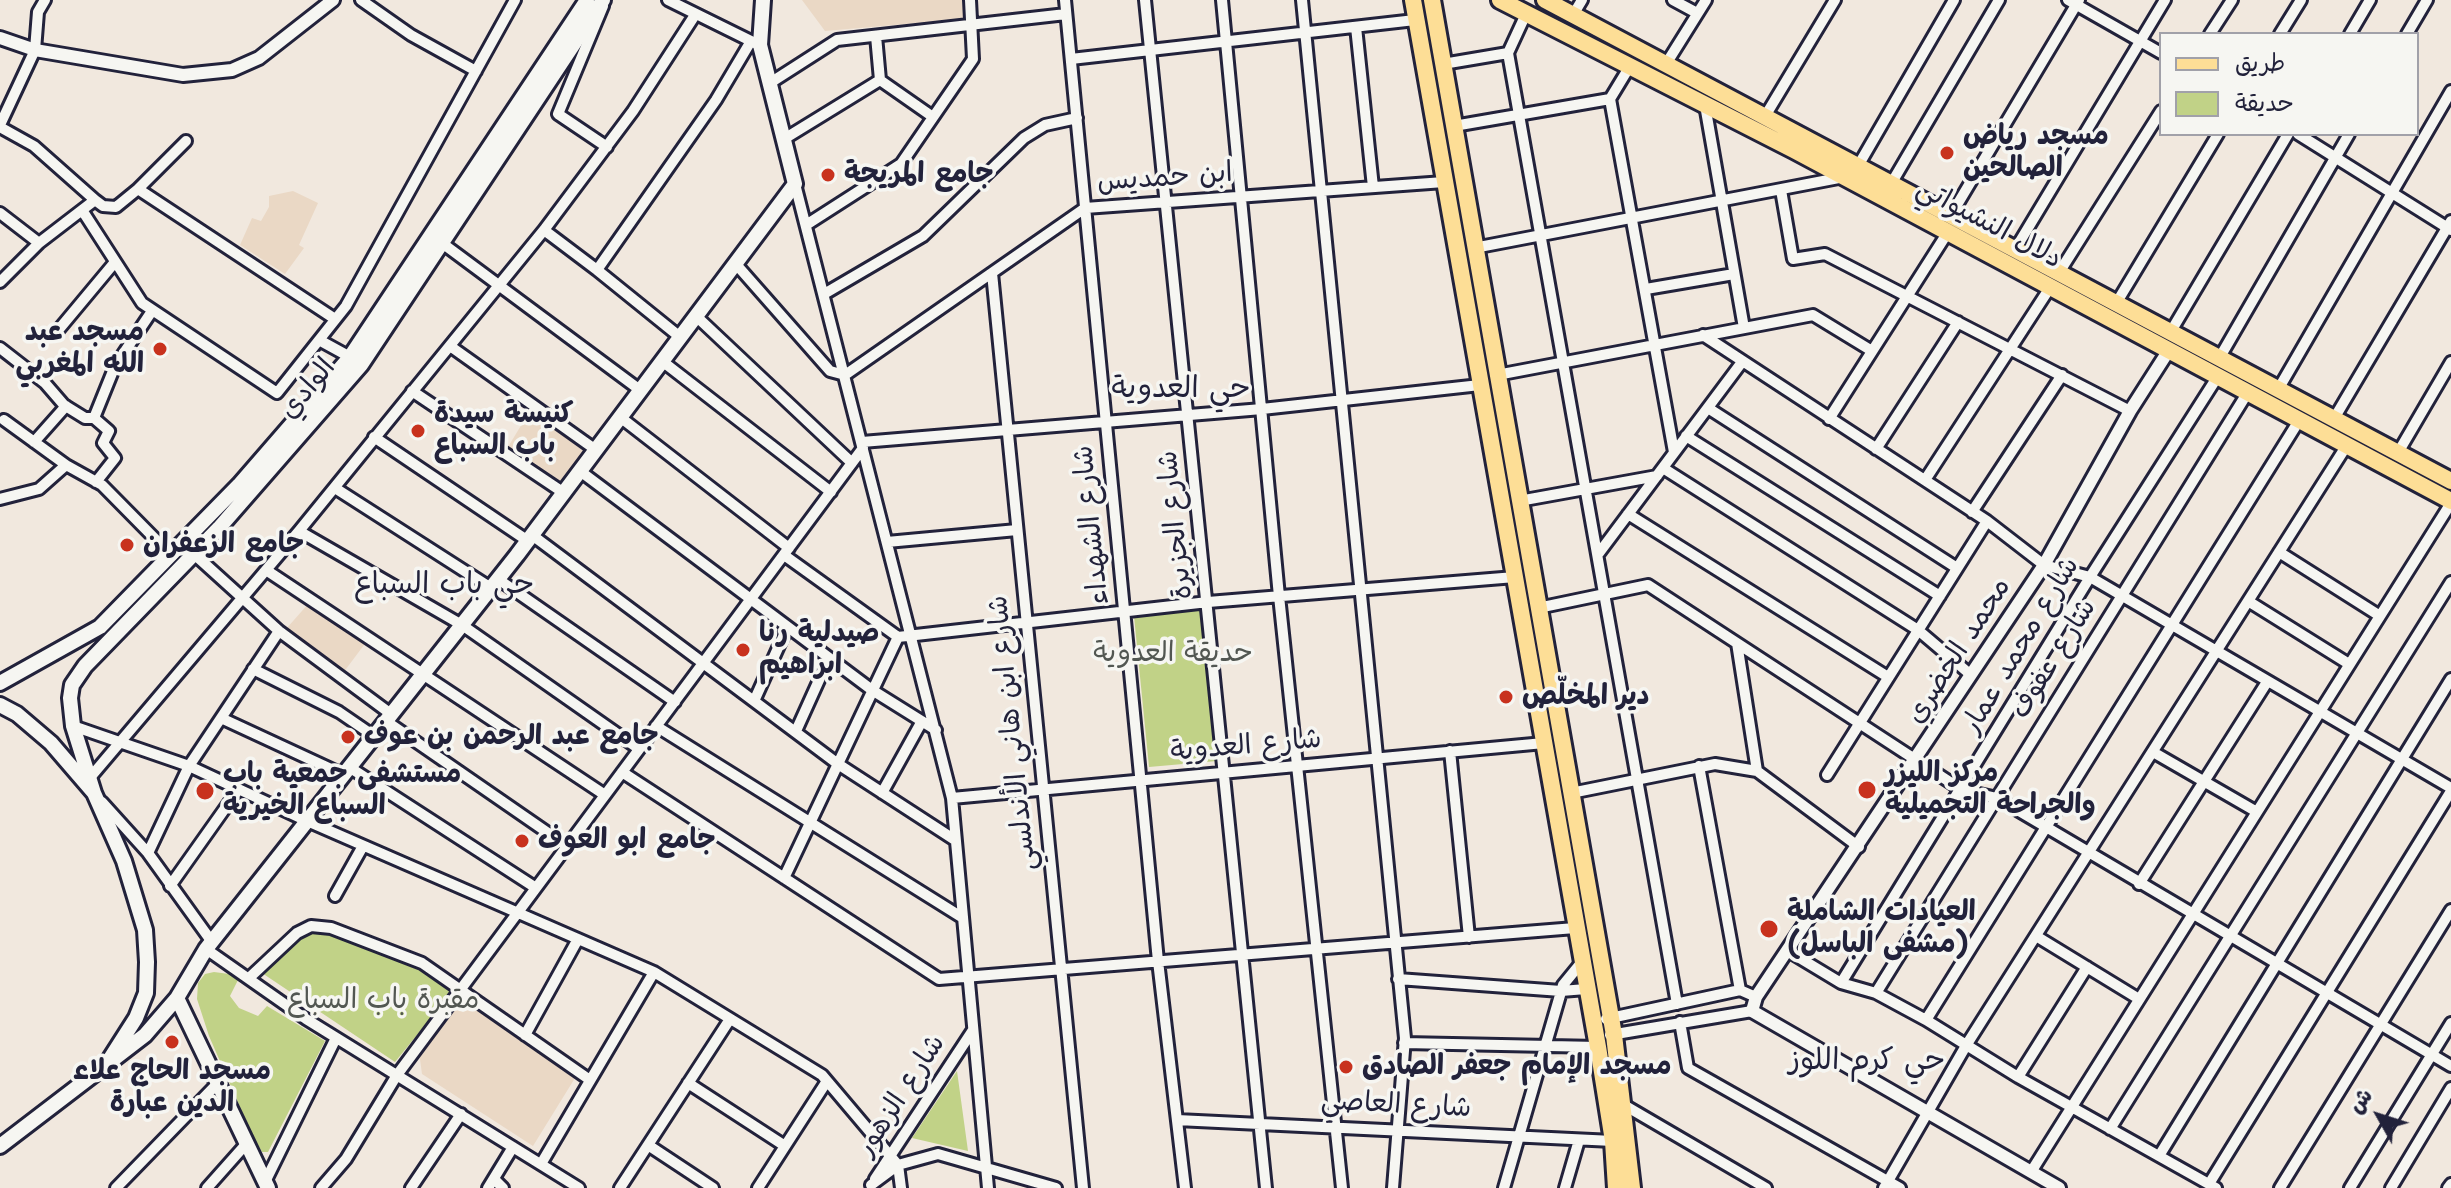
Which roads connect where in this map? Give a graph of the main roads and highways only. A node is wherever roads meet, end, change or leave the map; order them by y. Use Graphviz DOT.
graph roads {
  1 [pos="587,0"];
  2 [pos="604,0"];
  3 [pos="763,0"];
  4 [pos="1413,0"];
  5 [pos="1432,0"];
  6 [pos="1500,0"];
  7 [pos="1545,0"];
  8 [pos="1578,8"];
  9 [pos="1950,224"];
  10 [pos="2055,279"];
  11 [pos="2172,339"];
  12 [pos="2451,481"];
  13 [pos="2451,502"];
  14 [pos="0,683"];
  15 [pos="0,705"];
  16 [pos="91,786"];
  17 [pos="177,998"];
  18 [pos="106,1065"];
  19 [pos="0,1146"];
  20 [pos="267,1185"];
  21 [pos="1636,1186"];
  22 [pos="1616,1188"];
  1 -- 14 [label="main road, الوادي"];
  2 -- 16 [label="main road, الوادي"];
  3 -- 17 [label="main road"];
  4 -- 22 [label="main road"];
  5 -- 21 [label="main road"];
  6 -- 9 [label="main road, دلال النشيواتي"];
  7 -- 8 [label="main road, دلال النشيواتي"];
  8 -- 9 [label="main road, دلال النشيواتي"];
  9 -- 10 [label="main road, دلال النشيواتي"];
  9 -- 10 [label="main road, دلال النشيواتي"];
  10 -- 11 [label="main road, دلال النشيواتي"];
  10 -- 11 [label="main road, دلال النشيواتي"];
  11 -- 12 [label="main road, دلال النشيواتي"];
  11 -- 13 [label="main road, دلال النشيواتي"];
  15 -- 16 [label="main road"];
  16 -- 18 [label="main road"];
  17 -- 18 [label="main road"];
  17 -- 20 [label="main road"];
  18 -- 19 [label="main road"];
}
